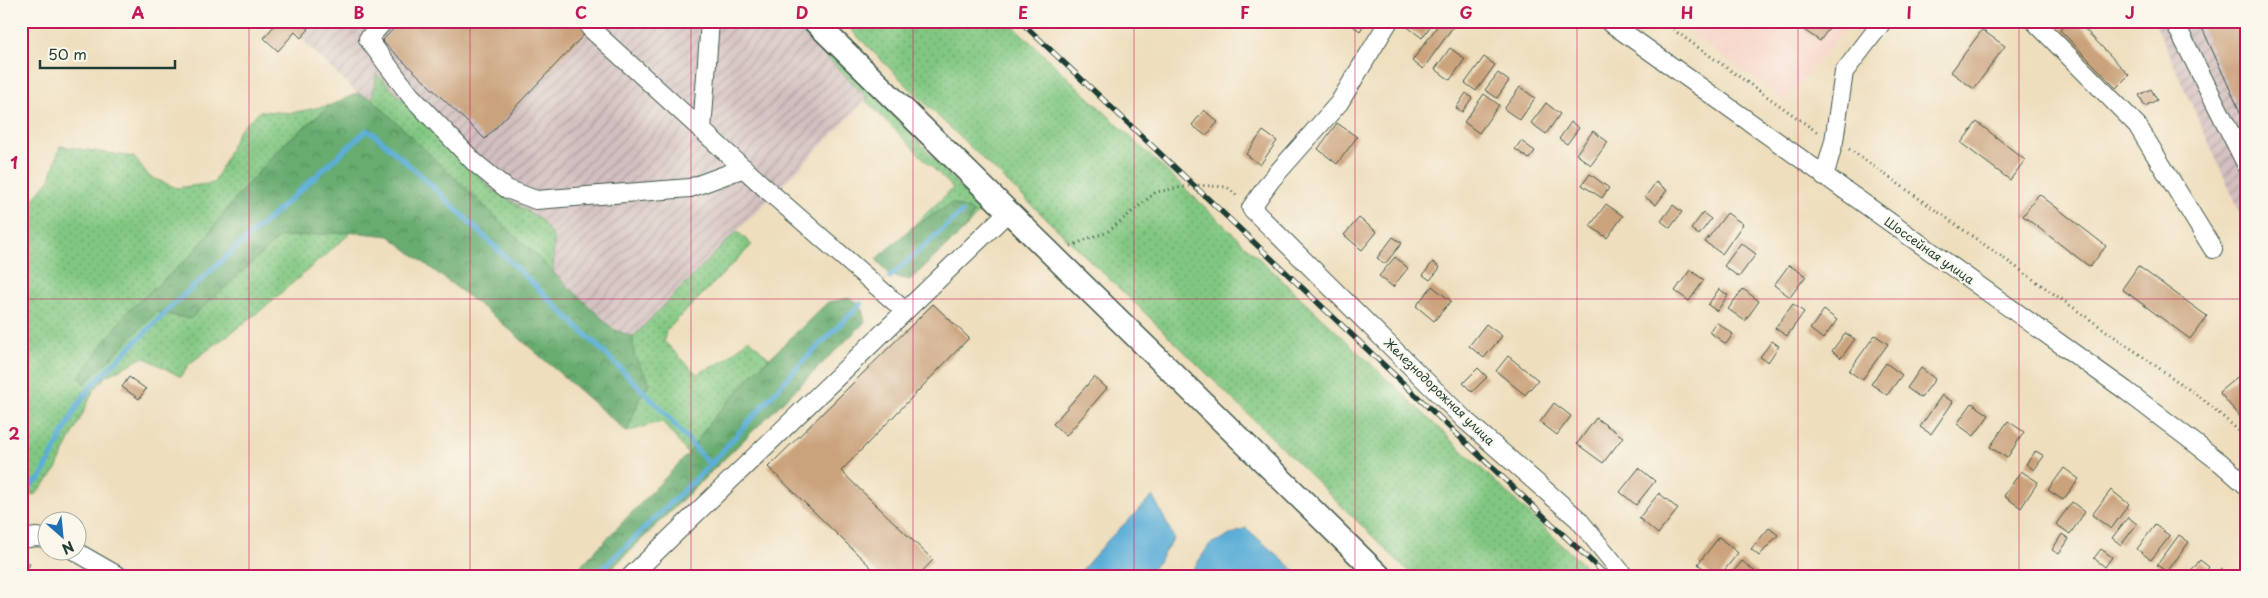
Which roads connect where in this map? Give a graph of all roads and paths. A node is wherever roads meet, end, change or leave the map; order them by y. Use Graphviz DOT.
graph roads {
  1 [pos="384,21"];
  2 [pos="710,21"];
  3 [pos="814,21"];
  4 [pos="1388,21"];
  5 [pos="1608,21"];
  6 [pos="1661,21"];
  7 [pos="1883,21"];
  8 [pos="2034,21"];
  9 [pos="2174,21"];
  10 [pos="590,28"];
  11 [pos="702,130"];
  12 [pos="1834,141"];
  13 [pos="2247,166"];
  14 [pos="744,168"];
  15 [pos="1824,177"];
  16 [pos="1251,208"];
  17 [pos="1008,211"];
  18 [pos="2213,250"];
  19 [pos="1052,254"];
  20 [pos="905,311"];
  21 [pos="2247,438"];
  22 [pos="2247,486"];
  23 [pos="22,535"];
  24 [pos="38,537"];
  25 [pos="88,559"];
  26 [pos="120,577"];
  27 [pos="630,577"];
  28 [pos="1381,577"];
  29 [pos="1625,577"];
  1 -- 14 [label="street"];
  2 -- 11 [label="street"];
  3 -- 17 [label="main road"];
  4 -- 16 [label="street"];
  5 -- 15 [label="street, Шоссейная улица"];
  6 -- 12 [label="path"];
  7 -- 12 [label="street"];
  8 -- 18 [label="street"];
  9 -- 13 [label="street"];
  10 -- 11 [label="street"];
  11 -- 14 [label="street"];
  12 -- 15 [label="street"];
  12 -- 21 [label="path"];
  14 -- 20 [label="street"];
  15 -- 22 [label="street, Шоссейная улица"];
  16 -- 19 [label="path"];
  16 -- 29 [label="street, Железнодорожная улица"];
  17 -- 19 [label="main road"];
  17 -- 20 [label="street"];
  19 -- 28 [label="main road"];
  20 -- 27 [label="street"];
  23 -- 24 [label="street"];
  25 -- 26 [label="street"];
}
